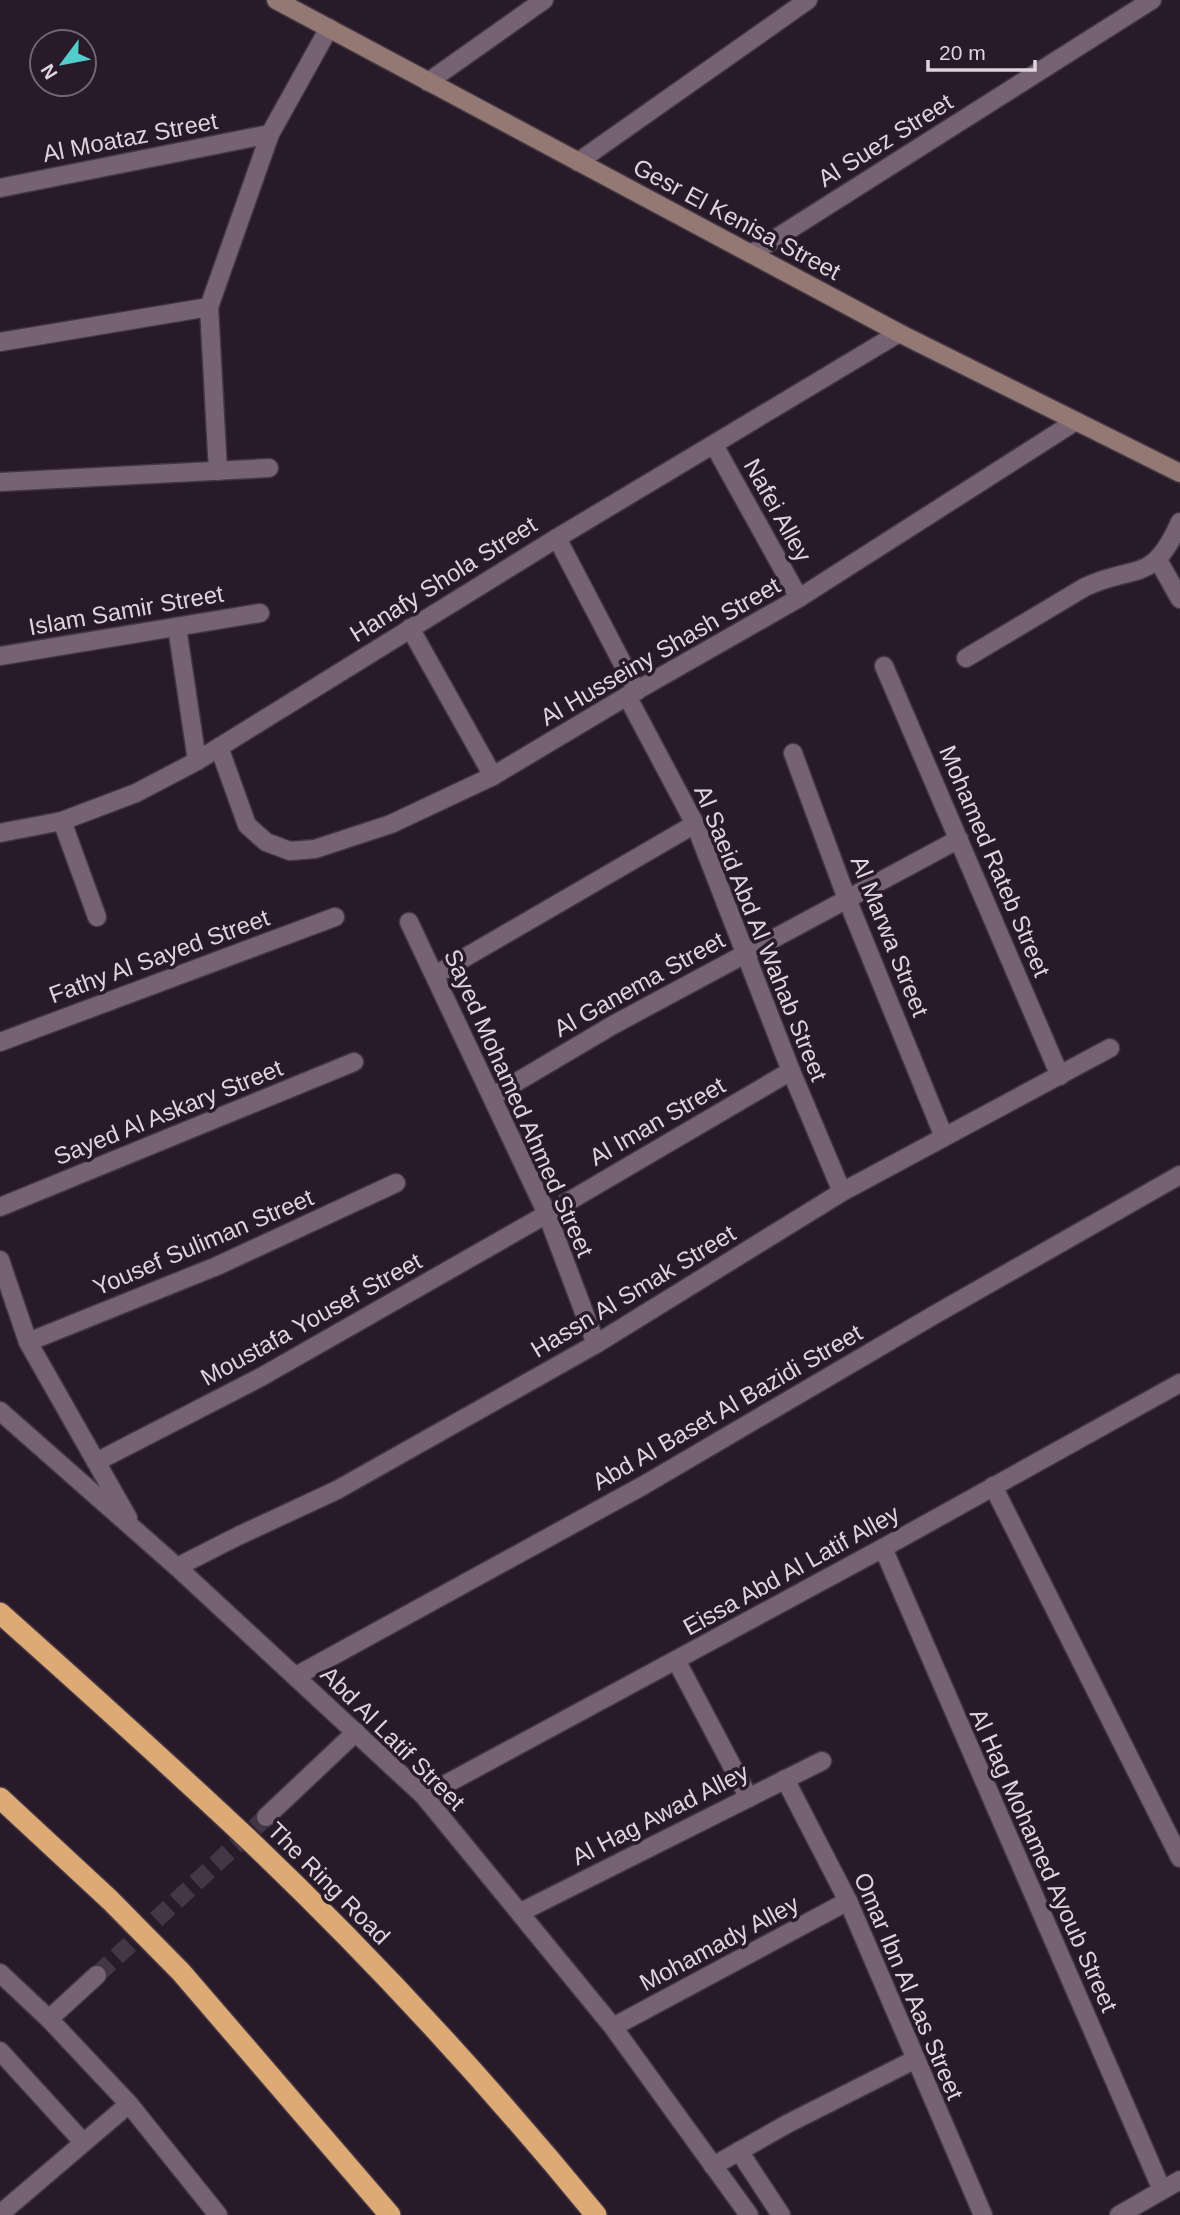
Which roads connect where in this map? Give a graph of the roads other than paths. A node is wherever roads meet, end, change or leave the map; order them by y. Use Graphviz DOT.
graph roads {
  1 [pos="276,0"];
  2 [pos="544,0"];
  3 [pos="808,0"];
  4 [pos="1152,0"];
  5 [pos="329,28"];
  6 [pos="428,82"];
  7 [pos="270,134"];
  8 [pos="578,162"];
  9 [pos="0,188"];
  10 [pos="751,254"];
  11 [pos="209,307"];
  12 [pos="899,333"];
  13 [pos="0,342"];
  14 [pos="1076,421"];
  15 [pos="714,445"];
  16 [pos="269,468"];
  17 [pos="218,471"];
  18 [pos="1180,473"];
  19 [pos="0,482"];
  20 [pos="1180,522"];
  21 [pos="557,538"];
  22 [pos="1158,561"];
  23 [pos="799,598"];
  24 [pos="1180,599"];
  25 [pos="260,612"];
  26 [pos="177,627"];
  27 [pos="410,628"];
  28 [pos="0,656"];
  29 [pos="966,658"];
  30 [pos="884,666"];
  31 [pos="632,694"];
  32 [pos="219,747"];
  33 [pos="793,753"];
  34 [pos="197,761"];
  35 [pos="494,776"];
  36 [pos="62,821"];
  37 [pos="695,824"];
  38 [pos="0,833"];
  39 [pos="959,839"];
  40 [pos="847,899"];
  41 [pos="97,917"];
  42 [pos="335,917"];
  43 [pos="409,922"];
  44 [pos="745,953"];
  45 [pos="435,975"];
  46 [pos="0,1042"];
  47 [pos="1110,1048"];
  48 [pos="354,1062"];
  49 [pos="791,1071"];
  50 [pos="1060,1076"];
  51 [pos="494,1096"];
  52 [pos="944,1137"];
  53 [pos="1180,1175"];
  54 [pos="396,1183"];
  55 [pos="842,1192"];
  56 [pos="0,1207"];
  57 [pos="547,1214"];
  58 [pos="0,1260"];
  59 [pos="28,1342"];
  60 [pos="596,1344"];
  61 [pos="1180,1382"];
  62 [pos="0,1411"];
  63 [pos="96,1462"];
  64 [pos="993,1486"];
  65 [pos="135,1531"];
  66 [pos="883,1548"];
  67 [pos="177,1567"];
  68 [pos="0,1613"];
  69 [pos="676,1660"];
  70 [pos="296,1676"];
  71 [pos="356,1732"];
  72 [pos="822,1760"];
  73 [pos="785,1779"];
  74 [pos="424,1796"];
  75 [pos="0,1798"];
  76 [pos="749,1798"];
  77 [pos="266,1817"];
  78 [pos="1180,1858"];
  79 [pos="848,1901"];
  80 [pos="521,1912"];
  81 [pos="0,1973"];
  82 [pos="97,1975"];
  83 [pos="49,2019"];
  84 [pos="613,2027"];
  85 [pos="0,2051"];
  86 [pos="914,2060"];
  87 [pos="129,2104"];
  88 [pos="83,2143"];
  89 [pos="739,2151"];
  90 [pos="713,2166"];
  91 [pos="1180,2180"];
  92 [pos="1162,2190"];
  93 [pos="0,2214"];
  94 [pos="218,2215"];
  95 [pos="390,2215"];
  96 [pos="596,2215"];
  97 [pos="750,2215"];
  98 [pos="781,2215"];
  99 [pos="983,2215"];
  100 [pos="1119,2215"];
  1 -- 5 [label="main road, Gesr El Kenisa Street"];
  2 -- 6 [label="street"];
  3 -- 8 [label="street"];
  4 -- 10 [label="street, Al Suez Street"];
  5 -- 6 [label="main road, Gesr El Kenisa Street"];
  5 -- 7 [label="street"];
  6 -- 8 [label="main road, Gesr El Kenisa Street"];
  7 -- 9 [label="street, Al Moataz Street"];
  7 -- 11 [label="street"];
  8 -- 10 [label="main road, Gesr El Kenisa Street"];
  10 -- 12 [label="main road, Gesr El Kenisa Street"];
  11 -- 13 [label="street"];
  11 -- 17 [label="street"];
  12 -- 14 [label="main road, Gesr El Kenisa Street"];
  12 -- 15 [label="street, Hanafy Shola Street"];
  14 -- 18 [label="main road, Gesr El Kenisa Street"];
  14 -- 23 [label="street, Al Husseiny Shash Street"];
  15 -- 21 [label="street, Hanafy Shola Street"];
  15 -- 23 [label="street, Nafei Alley"];
  16 -- 17 [label="street"];
  17 -- 19 [label="street"];
  20 -- 22 [label="street"];
  21 -- 27 [label="street, Hanafy Shola Street"];
  21 -- 31 [label="street, Al Saeid Abd Al Wahab Street"];
  22 -- 24 [label="street"];
  22 -- 29 [label="street"];
  23 -- 31 [label="street, Al Husseiny Shash Street"];
  25 -- 26 [label="street, Islam Samir Street"];
  26 -- 28 [label="street, Islam Samir Street"];
  26 -- 34 [label="street"];
  27 -- 32 [label="street, Hanafy Shola Street"];
  27 -- 35 [label="street"];
  30 -- 39 [label="street, Mohamed Rateb Street"];
  31 -- 35 [label="street, Al Husseiny Shash Street"];
  31 -- 37 [label="street, Al Saeid Abd Al Wahab Street"];
  32 -- 34 [label="street, Hanafy Shola Street"];
  32 -- 35 [label="street, Al Husseiny Shash Street"];
  33 -- 40 [label="street, Al Marwa Street"];
  34 -- 36 [label="street, Hanafy Shola Street"];
  36 -- 38 [label="street, Hanafy Shola Street"];
  36 -- 41 [label="street"];
  37 -- 44 [label="street, Al Saeid Abd Al Wahab Street"];
  37 -- 45 [label="street"];
  39 -- 40 [label="street, Al Ganema Street"];
  39 -- 50 [label="street, Mohamed Rateb Street"];
  40 -- 44 [label="street, Al Ganema Street"];
  40 -- 52 [label="street, Al Marwa Street"];
  42 -- 46 [label="street, Fathy Al Sayed Street"];
  43 -- 45 [label="street, Sayed Mohamed Ahmed Street"];
  44 -- 49 [label="street, Al Saeid Abd Al Wahab Street"];
  44 -- 51 [label="street, Al Ganema Street"];
  45 -- 51 [label="street, Sayed Mohamed Ahmed Street"];
  47 -- 50 [label="street, Hassn Al Smak Street"];
  48 -- 56 [label="street, Sayed Al Askary Street"];
  49 -- 55 [label="street, Al Saeid Abd Al Wahab Street"];
  49 -- 57 [label="street, Al Iman Street"];
  50 -- 52 [label="street, Hassn Al Smak Street"];
  51 -- 57 [label="street, Sayed Mohamed Ahmed Street"];
  52 -- 55 [label="street, Hassn Al Smak Street"];
  53 -- 70 [label="street, Abd Al Baset Al Bazidi Street"];
  54 -- 59 [label="street, Yousef Suliman Street"];
  55 -- 60 [label="street, Hassn Al Smak Street"];
  57 -- 60 [label="street, Sayed Mohamed Ahmed Street"];
  57 -- 63 [label="street, Moustafa Yousef Street"];
  58 -- 59 [label="street"];
  59 -- 63 [label="street"];
  60 -- 67 [label="street, Hassn Al Smak Street"];
  61 -- 64 [label="street, Eissa Abd Al Latif Alley"];
  62 -- 65 [label="street, Abd Al Latif Street"];
  63 -- 65 [label="street"];
  64 -- 66 [label="street, Eissa Abd Al Latif Alley"];
  64 -- 78 [label="street"];
  65 -- 67 [label="street, Abd Al Latif Street"];
  66 -- 69 [label="street, Eissa Abd Al Latif Alley"];
  66 -- 92 [label="street, Al Hag Mohamed Ayoub Street"];
  67 -- 70 [label="street, Abd Al Latif Street"];
  68 -- 96 [label="highway, The Ring Road"];
  69 -- 74 [label="street, Eissa Abd Al Latif Alley"];
  69 -- 76 [label="street"];
  70 -- 71 [label="street, Abd Al Latif Street"];
  71 -- 74 [label="street, Abd Al Latif Street"];
  71 -- 77 [label="street"];
  72 -- 73 [label="street, Al Hag Awad Alley"];
  73 -- 76 [label="street, Al Hag Awad Alley"];
  73 -- 79 [label="street, Omar Ibn Al Aas Street"];
  74 -- 80 [label="street, Abd Al Latif Street"];
  75 -- 95 [label="highway"];
  76 -- 80 [label="street, Al Hag Awad Alley"];
  79 -- 84 [label="street, Mohamady Alley"];
  79 -- 86 [label="street, Omar Ibn Al Aas Street"];
  80 -- 84 [label="street, Abd Al Latif Street"];
  81 -- 83 [label="street"];
  82 -- 83 [label="street"];
  83 -- 87 [label="street"];
  84 -- 90 [label="street, Abd Al Latif Street"];
  85 -- 88 [label="street"];
  86 -- 89 [label="street"];
  86 -- 99 [label="street, Omar Ibn Al Aas Street"];
  87 -- 88 [label="street"];
  87 -- 94 [label="street"];
  88 -- 93 [label="street"];
  89 -- 90 [label="street"];
  89 -- 98 [label="street"];
  90 -- 97 [label="street, Abd Al Latif Street"];
  91 -- 92 [label="street"];
  92 -- 100 [label="street"];
}
